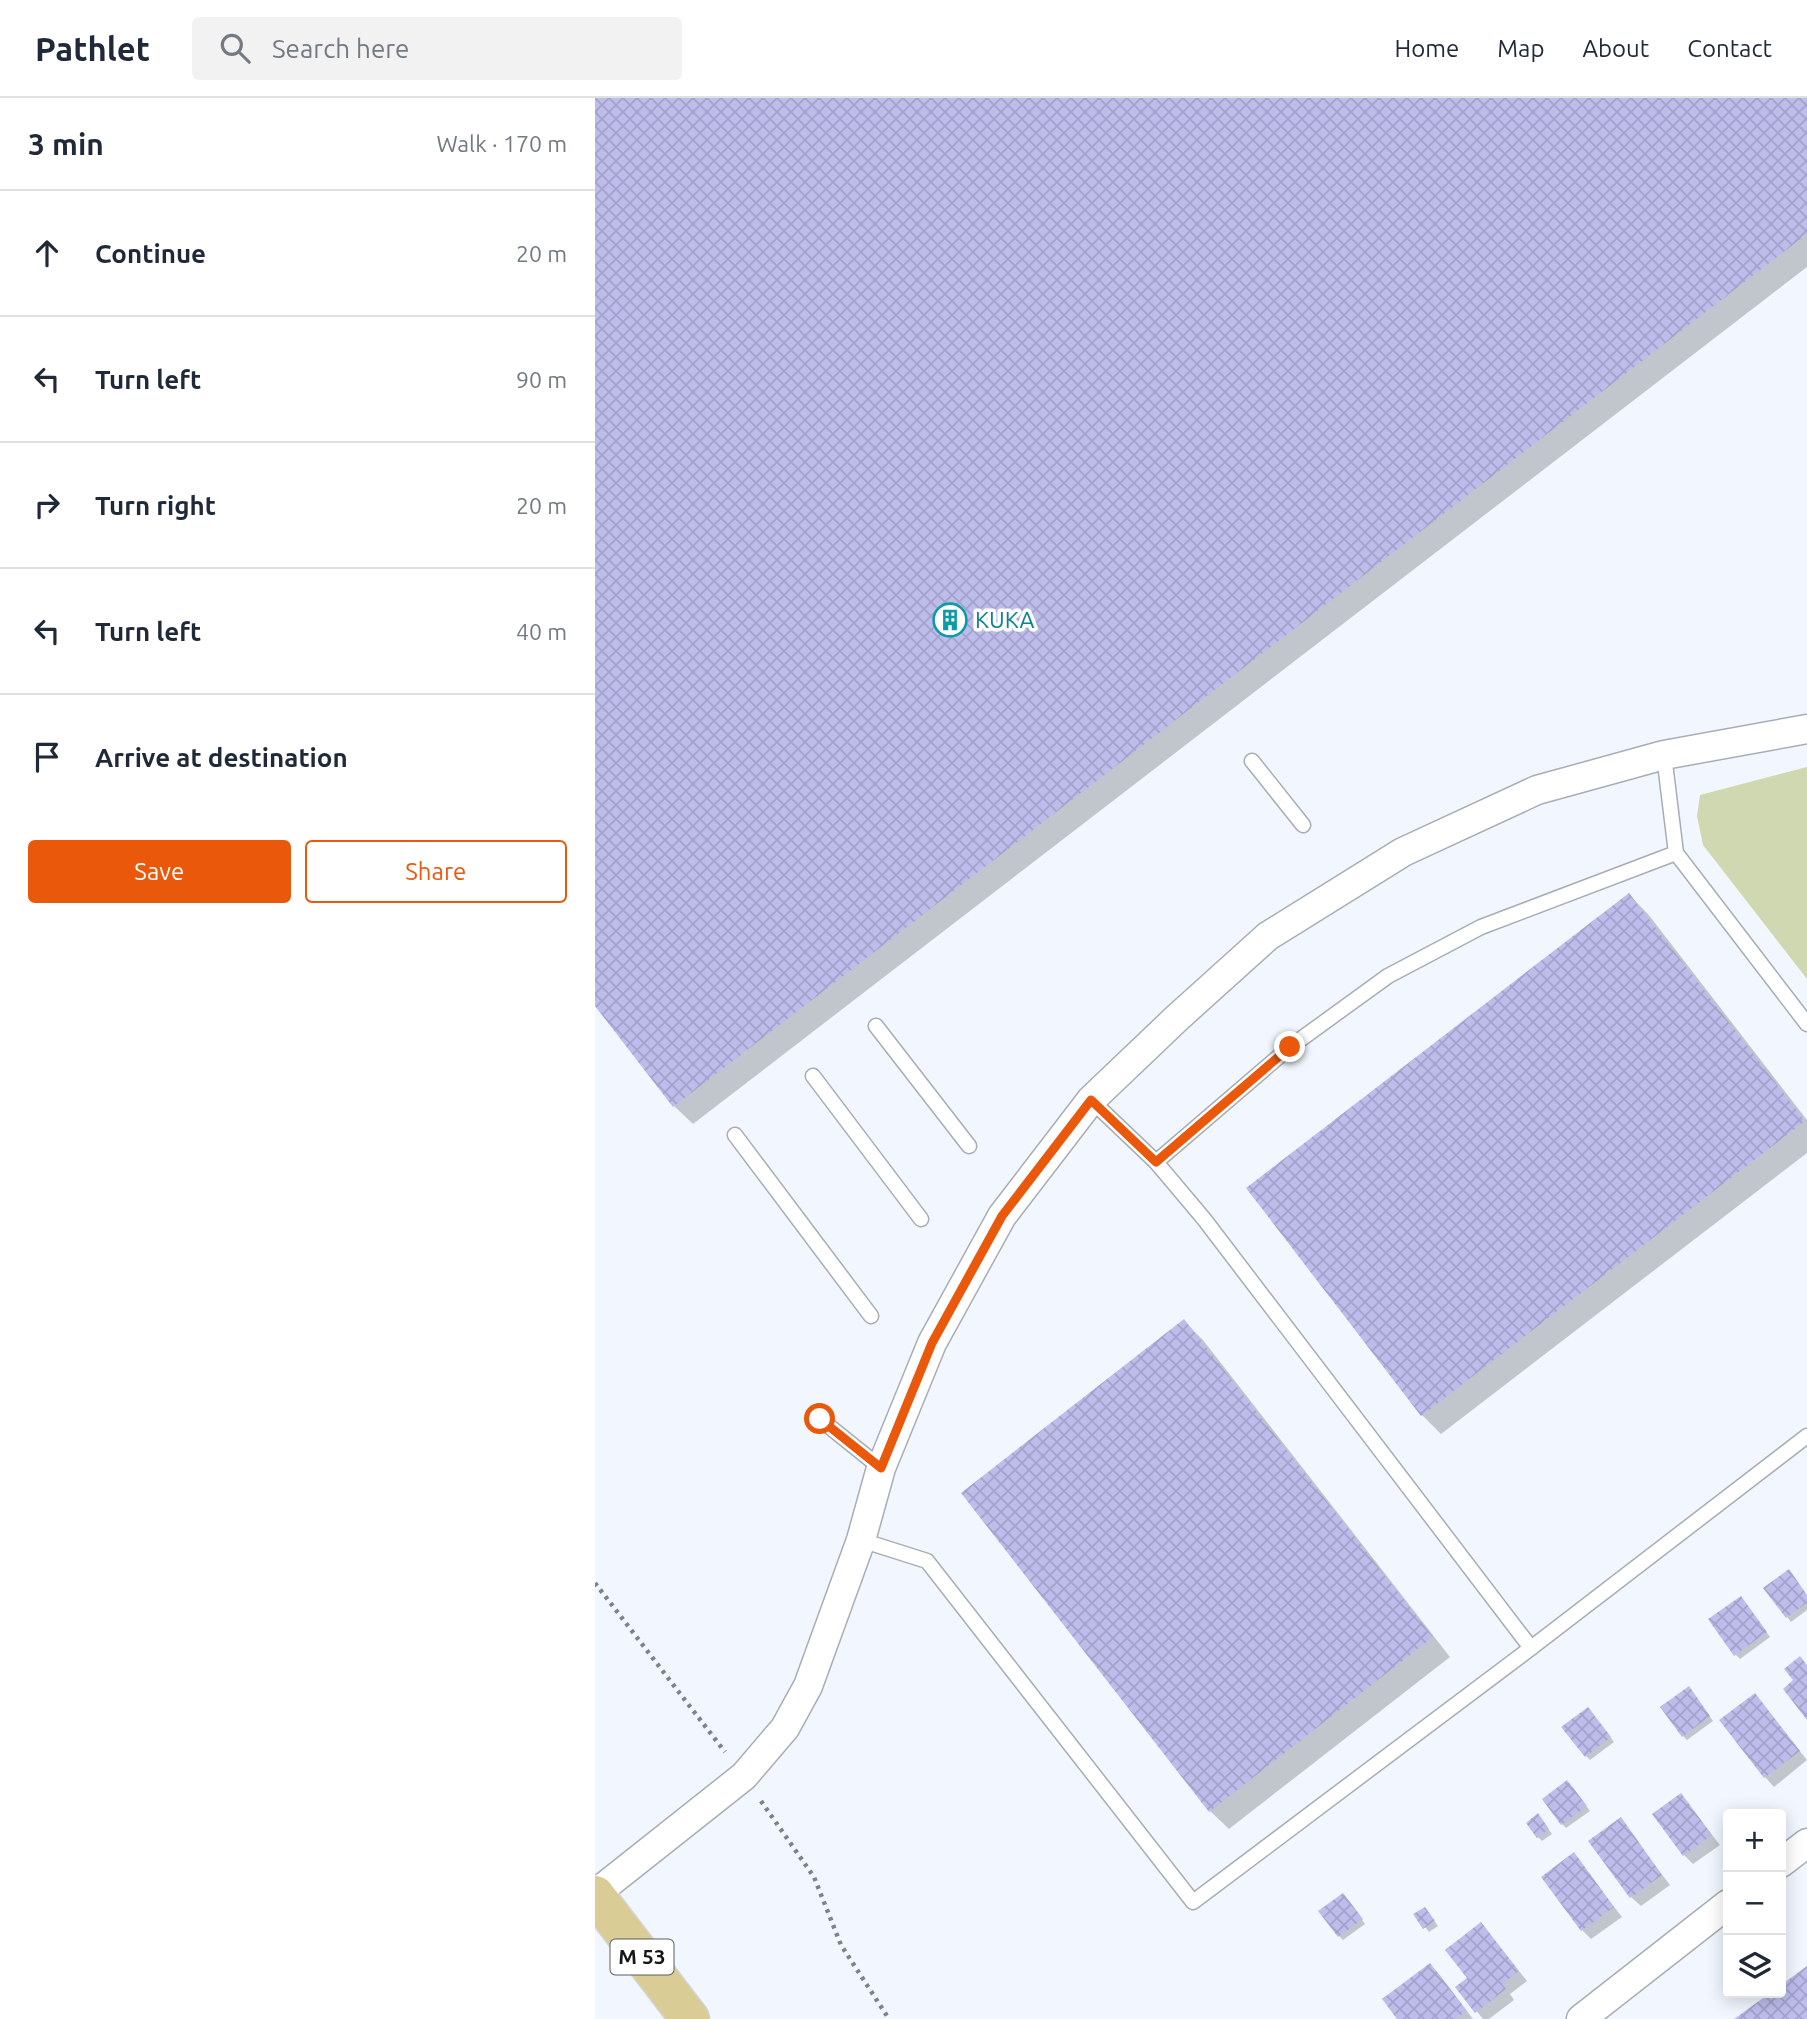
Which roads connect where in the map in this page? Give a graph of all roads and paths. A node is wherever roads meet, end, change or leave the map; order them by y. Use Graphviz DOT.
graph roads {
  1 [pos="1807,729"];
  2 [pos="1664,755"];
  3 [pos="1252,761"];
  4 [pos="1303,825"];
  5 [pos="1677,853"];
  6 [pos="1807,1024"];
  7 [pos="876,1026"];
  8 [pos="813,1076"];
  9 [pos="1091,1100"];
  10 [pos="735,1135"];
  11 [pos="969,1146"];
  12 [pos="1156,1162"];
  13 [pos="921,1219"];
  14 [pos="871,1316"];
  15 [pos="820,1419"];
  16 [pos="1807,1436"];
  17 [pos="881,1468"];
  18 [pos="861,1540"];
  19 [pos="1531,1648"];
  20 [pos="1807,1843"];
  21 [pos="1786,1859"];
  22 [pos="595,1895"];
  23 [pos="1723,1908"];
  24 [pos="690,2019"];
  25 [pos="1581,2019"];
  1 -- 2 [label="street"];
  2 -- 5 [label="lane"];
  2 -- 9 [label="street"];
  3 -- 4 [label="lane"];
  5 -- 6 [label="lane"];
  5 -- 12 [label="lane"];
  7 -- 11 [label="lane"];
  8 -- 13 [label="lane"];
  9 -- 12 [label="lane"];
  9 -- 17 [label="street"];
  10 -- 14 [label="lane"];
  12 -- 19 [label="lane"];
  15 -- 17 [label="lane"];
  16 -- 19 [label="lane"];
  17 -- 18 [label="street"];
  18 -- 19 [label="lane"];
  18 -- 22 [label="street"];
  20 -- 21 [label="street"];
  22 -- 24 [label="main road, M 53"];
  23 -- 25 [label="street"];
}
